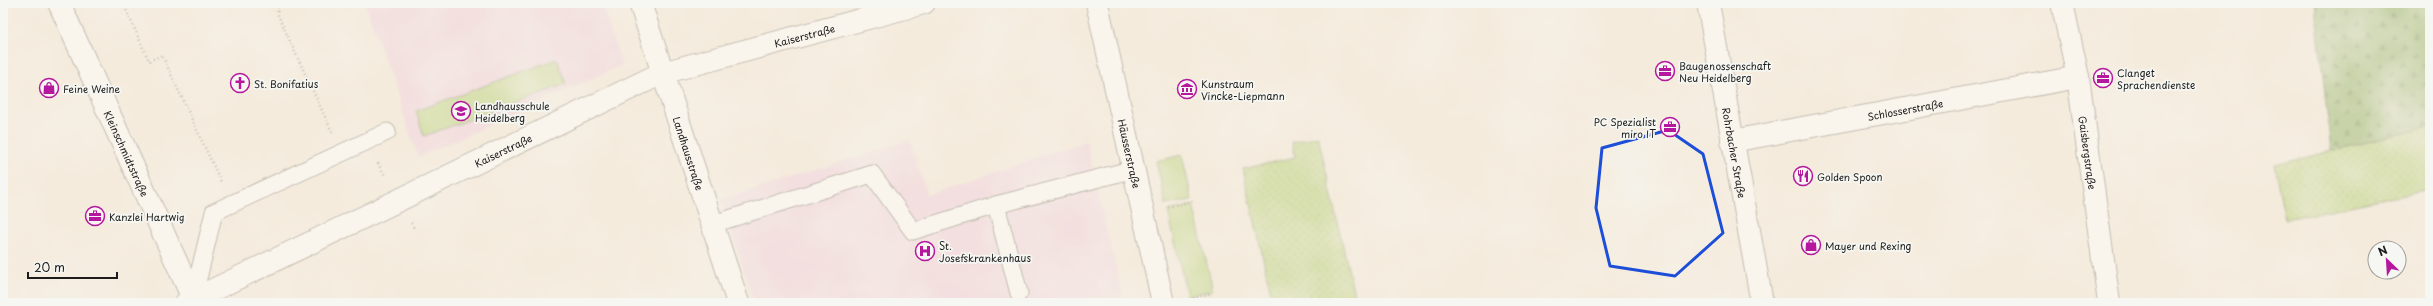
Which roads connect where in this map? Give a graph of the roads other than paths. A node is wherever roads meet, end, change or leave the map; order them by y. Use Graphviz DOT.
graph roads {
  1 [pos="59,3"];
  2 [pos="640,3"];
  3 [pos="924,3"];
  4 [pos="1098,3"];
  5 [pos="1708,3"];
  6 [pos="2062,3"];
  7 [pos="662,73"];
  8 [pos="2078,77"];
  9 [pos="386,132"];
  10 [pos="1732,141"];
  11 [pos="1134,169"];
  12 [pos="996,205"];
  13 [pos="713,224"];
  14 [pos="1019,293"];
  15 [pos="191,302"];
  16 [pos="738,303"];
  17 [pos="1163,303"];
  18 [pos="1762,303"];
  19 [pos="2109,303"];
  1 -- 15 [label="street, Kleinschmidtstraße"];
  2 -- 7 [label="street, Landhausstraße"];
  3 -- 7 [label="street, Kaiserstraße"];
  4 -- 11 [label="street, Häusserstraße"];
  5 -- 10 [label="street, Rohrbacher Straße"];
  6 -- 8 [label="street, Gaisbergstraße"];
  7 -- 13 [label="street, Landhausstraße"];
  7 -- 15 [label="street, Kaiserstraße"];
  8 -- 10 [label="street, Schlosserstraße"];
  8 -- 19 [label="street, Gaisbergstraße"];
  9 -- 15 [label="lane"];
  10 -- 18 [label="street, Rohrbacher Straße"];
  11 -- 12 [label="lane"];
  11 -- 17 [label="street, Häusserstraße"];
  12 -- 13 [label="lane"];
  12 -- 14 [label="lane"];
  13 -- 16 [label="street, Landhausstraße"];
}
